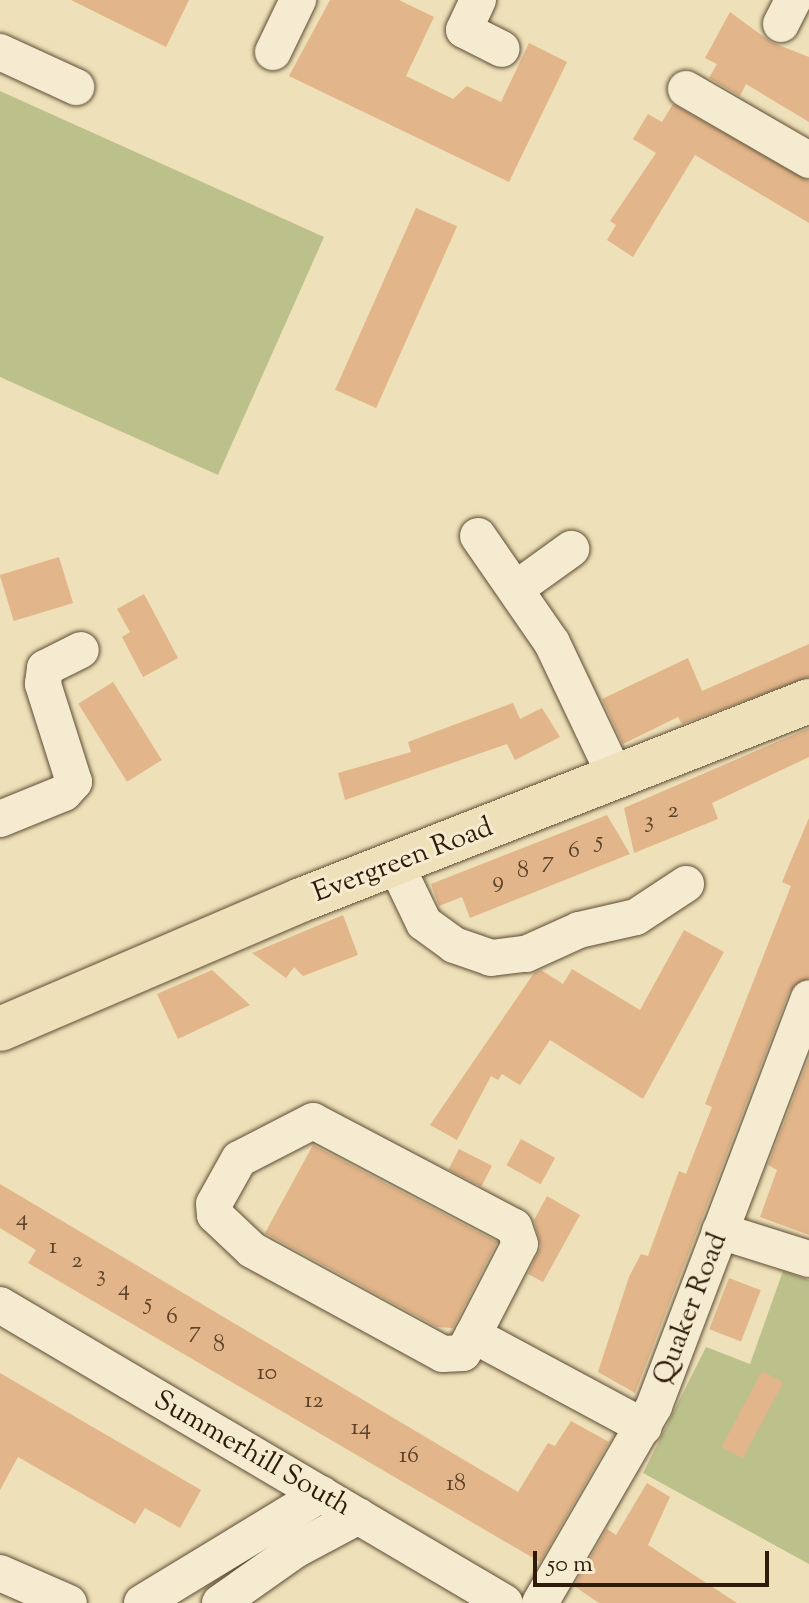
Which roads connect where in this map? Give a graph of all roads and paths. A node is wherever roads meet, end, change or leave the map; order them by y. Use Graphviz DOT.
graph roads {
  1 [pos="298,0"];
  2 [pos="478,0"];
  3 [pos="502,49"];
  4 [pos="0,52"];
  5 [pos="273,52"];
  6 [pos="76,87"];
  7 [pos="686,89"];
  8 [pos="809,160"];
  9 [pos="478,536"];
  10 [pos="571,549"];
  11 [pos="517,588"];
  12 [pos="81,650"];
  13 [pos="809,701"];
  14 [pos="616,778"];
  15 [pos="0,819"];
  16 [pos="397,867"];
  17 [pos="686,884"];
  18 [pos="809,999"];
  19 [pos="0,1029"];
  20 [pos="720,1231"];
  21 [pos="809,1259"];
  22 [pos="0,1305"];
  23 [pos="473,1335"];
  24 [pos="644,1427"];
  25 [pos="321,1494"];
  26 [pos="359,1516"];
  27 [pos="0,1573"];
  28 [pos="69,1603"];
  29 [pos="142,1603"];
  30 [pos="220,1603"];
  31 [pos="505,1603"];
  32 [pos="540,1603"];
  1 -- 5 [label="street"];
  2 -- 3 [label="street"];
  4 -- 6 [label="street"];
  7 -- 8 [label="street"];
  9 -- 11 [label="street"];
  10 -- 11 [label="street"];
  11 -- 14 [label="street"];
  12 -- 15 [label="street"];
  13 -- 14 [label="main road, Evergreen Road"];
  14 -- 16 [label="main road, Evergreen Road"];
  16 -- 17 [label="street"];
  16 -- 19 [label="main road, Evergreen Road"];
  18 -- 20 [label="street, Quaker Road"];
  20 -- 21 [label="street"];
  20 -- 24 [label="street, Quaker Road"];
  22 -- 25 [label="street, Summerhill South"];
  23 -- 23 [label="street"];
  23 -- 24 [label="street"];
  24 -- 32 [label="street, Quaker Road"];
  25 -- 26 [label="street, Summerhill South"];
  25 -- 29 [label="street"];
  26 -- 30 [label="street"];
  26 -- 31 [label="street, Summerhill South"];
  27 -- 28 [label="street"];
}
